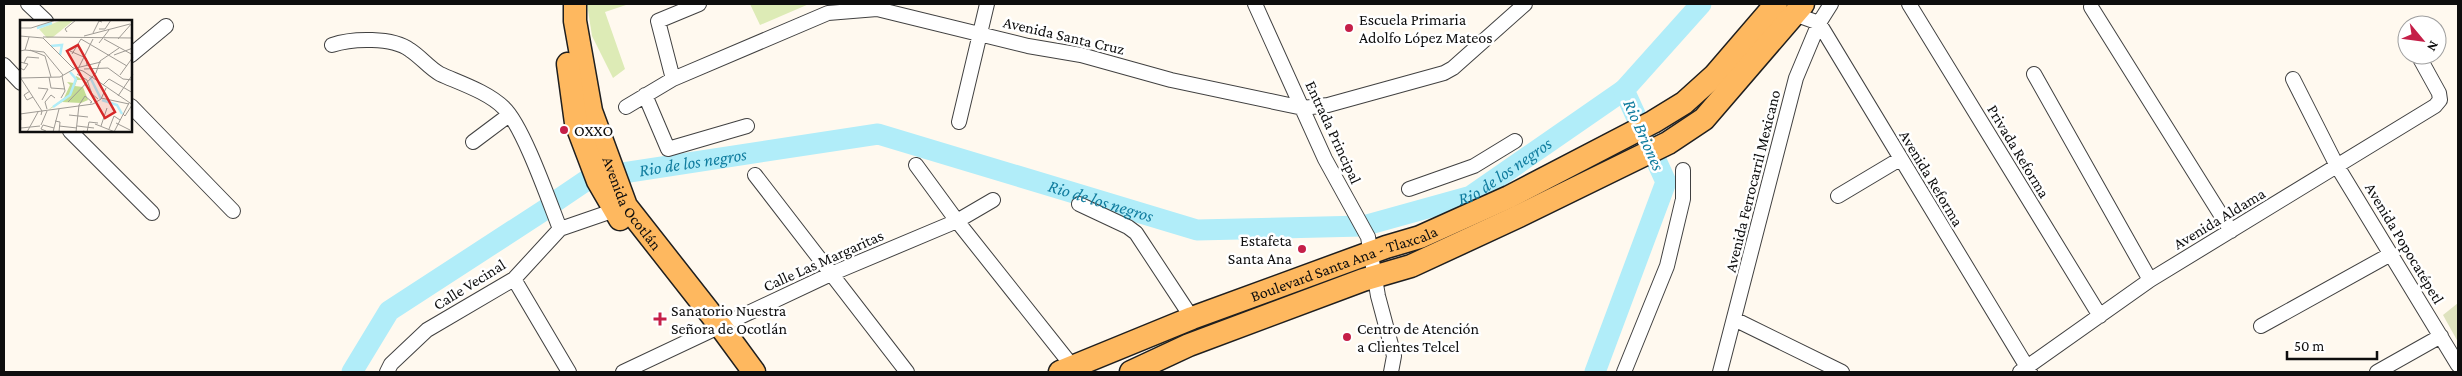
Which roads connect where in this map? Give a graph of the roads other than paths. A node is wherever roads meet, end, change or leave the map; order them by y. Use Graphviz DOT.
graph roads {
  1 [pos="28,4"];
  2 [pos="563,4"];
  3 [pos="575,4"];
  4 [pos="699,4"];
  5 [pos="987,4"];
  6 [pos="1255,4"];
  7 [pos="1524,4"];
  8 [pos="1830,4"];
  9 [pos="1909,4"];
  10 [pos="1791,7"];
  11 [pos="2092,8"];
  12 [pos="45,20"];
  13 [pos="1819,23"];
  14 [pos="166,26"];
  15 [pos="980,34"];
  16 [pos="332,45"];
  17 [pos="132,54"];
  18 [pos="2424,65"];
  19 [pos="4,66"];
  20 [pos="2034,74"];
  21 [pos="673,79"];
  22 [pos="2292,79"];
  23 [pos="20,82"];
  24 [pos="645,95"];
  25 [pos="132,107"];
  26 [pos="626,107"];
  27 [pos="1303,108"];
  28 [pos="509,116"];
  29 [pos="959,122"];
  30 [pos="747,126"];
  31 [pos="71,132"];
  32 [pos="1515,141"];
  33 [pos="473,142"];
  34 [pos="599,159"];
  35 [pos="1900,159"];
  36 [pos="916,165"];
  37 [pos="2337,166"];
  38 [pos="1683,170"];
  39 [pos="1555,173"];
  40 [pos="755,175"];
  41 [pos="1409,189"];
  42 [pos="1566,193"];
  43 [pos="1838,196"];
  44 [pos="993,200"];
  45 [pos="1079,204"];
  46 [pos="1514,206"];
  47 [pos="620,208"];
  48 [pos="233,211"];
  49 [pos="152,213"];
  50 [pos="957,221"];
  51 [pos="560,229"];
  52 [pos="2231,231"];
  53 [pos="1370,245"];
  54 [pos="2391,254"];
  55 [pos="831,274"];
  56 [pos="1376,276"];
  57 [pos="514,280"];
  58 [pos="2150,280"];
  59 [pos="2100,316"];
  60 [pos="1192,318"];
  61 [pos="1734,319"];
  62 [pos="2261,326"];
  63 [pos="715,329"];
  64 [pos="1168,329"];
  65 [pos="2439,333"];
  66 [pos="2458,365"];
  67 [pos="1066,370"];
  68 [pos="1134,371"];
  69 [pos="2025,371"];
  70 [pos="387,372"];
  71 [pos="569,372"];
  72 [pos="623,372"];
  73 [pos="736,372"];
  74 [pos="754,372"];
  75 [pos="907,372"];
  76 [pos="1391,372"];
  77 [pos="1624,372"];
  78 [pos="1720,372"];
  79 [pos="1842,372"];
  80 [pos="2377,372"];
  1 -- 12 [label="street"];
  2 -- 34 [label="main road, Avenida Ocotlán"];
  3 -- 34 [label="main road, Avenida Ocotlán"];
  4 -- 21 [label="street"];
  5 -- 15 [label="street"];
  6 -- 27 [label="street, Entrada Principal"];
  7 -- 27 [label="street, Avenida Santa Cruz"];
  8 -- 13 [label="street, Avenida Ferrocarril Mexicano"];
  9 -- 59 [label="street, Privada Reforma"];
  10 -- 13 [label="street"];
  10 -- 39 [label="main road, Boulevard Santa Ana - Tlaxcala"];
  10 -- 42 [label="main road, Boulevard Santa Ana - Tlaxcala"];
  11 -- 52 [label="street"];
  13 -- 35 [label="street, Avenida Reforma"];
  13 -- 61 [label="street, Avenida Ferrocarril Mexicano"];
  14 -- 17 [label="street"];
  15 -- 21 [label="street, Avenida Santa Cruz"];
  15 -- 27 [label="street, Avenida Santa Cruz"];
  15 -- 29 [label="street"];
  16 -- 28 [label="street"];
  18 -- 37 [label="street, Avenida Aldama"];
  19 -- 23 [label="street"];
  20 -- 58 [label="street"];
  21 -- 24 [label="street, Avenida Santa Cruz"];
  22 -- 37 [label="street, Avenida Popocatépetl"];
  24 -- 26 [label="street, Avenida Santa Cruz"];
  24 -- 30 [label="street"];
  25 -- 48 [label="street"];
  27 -- 53 [label="street, Entrada Principal"];
  28 -- 33 [label="street"];
  28 -- 51 [label="street"];
  31 -- 49 [label="street"];
  32 -- 41 [label="street"];
  34 -- 47 [label="main road, Avenida Ocotlán"];
  35 -- 43 [label="street"];
  35 -- 69 [label="street, Avenida Reforma"];
  36 -- 50 [label="street"];
  37 -- 52 [label="street, Avenida Aldama"];
  37 -- 54 [label="street, Avenida Popocatépetl"];
  38 -- 77 [label="street"];
  39 -- 42 [label="main road"];
  39 -- 46 [label="main road, Boulevard Santa Ana - Tlaxcala"];
  40 -- 55 [label="street"];
  42 -- 46 [label="main road, Boulevard Santa Ana - Tlaxcala"];
  44 -- 50 [label="street, Calle Las Margaritas"];
  45 -- 60 [label="street"];
  46 -- 53 [label="main road, Boulevard Santa Ana - Tlaxcala"];
  46 -- 56 [label="main road, Boulevard Santa Ana - Tlaxcala"];
  47 -- 51 [label="street, Calle Vecinal"];
  47 -- 63 [label="main road, Avenida Ocotlán"];
  50 -- 55 [label="street, Calle Las Margaritas"];
  50 -- 67 [label="street"];
  51 -- 57 [label="street, Calle Vecinal"];
  52 -- 58 [label="street, Avenida Aldama"];
  53 -- 56 [label="street, Entrada Principal"];
  53 -- 60 [label="main road, Boulevard Santa Ana - Tlaxcala"];
  54 -- 62 [label="street"];
  54 -- 65 [label="street, Avenida Popocatépetl"];
  55 -- 63 [label="street, Calle Las Margaritas"];
  55 -- 75 [label="street"];
  56 -- 68 [label="main road, Boulevard Santa Ana - Tlaxcala"];
  56 -- 76 [label="street, Entrada Principal"];
  57 -- 70 [label="street, Calle Vecinal"];
  57 -- 71 [label="street"];
  58 -- 59 [label="street, Avenida Aldama"];
  59 -- 69 [label="street, Avenida Aldama"];
  60 -- 64 [label="main road, Boulevard Santa Ana - Tlaxcala"];
  61 -- 78 [label="street, Avenida Ferrocarril Mexicano"];
  61 -- 79 [label="street"];
  63 -- 72 [label="street, Calle Las Margaritas"];
  63 -- 73 [label="main road, Avenida Ocotlán"];
  63 -- 74 [label="main road, Avenida Ocotlán"];
  64 -- 67 [label="main road, Boulevard Santa Ana - Tlaxcala"];
  64 -- 68 [label="main road"];
  65 -- 66 [label="street, Avenida Popocatépetl"];
  65 -- 80 [label="street"];
}
